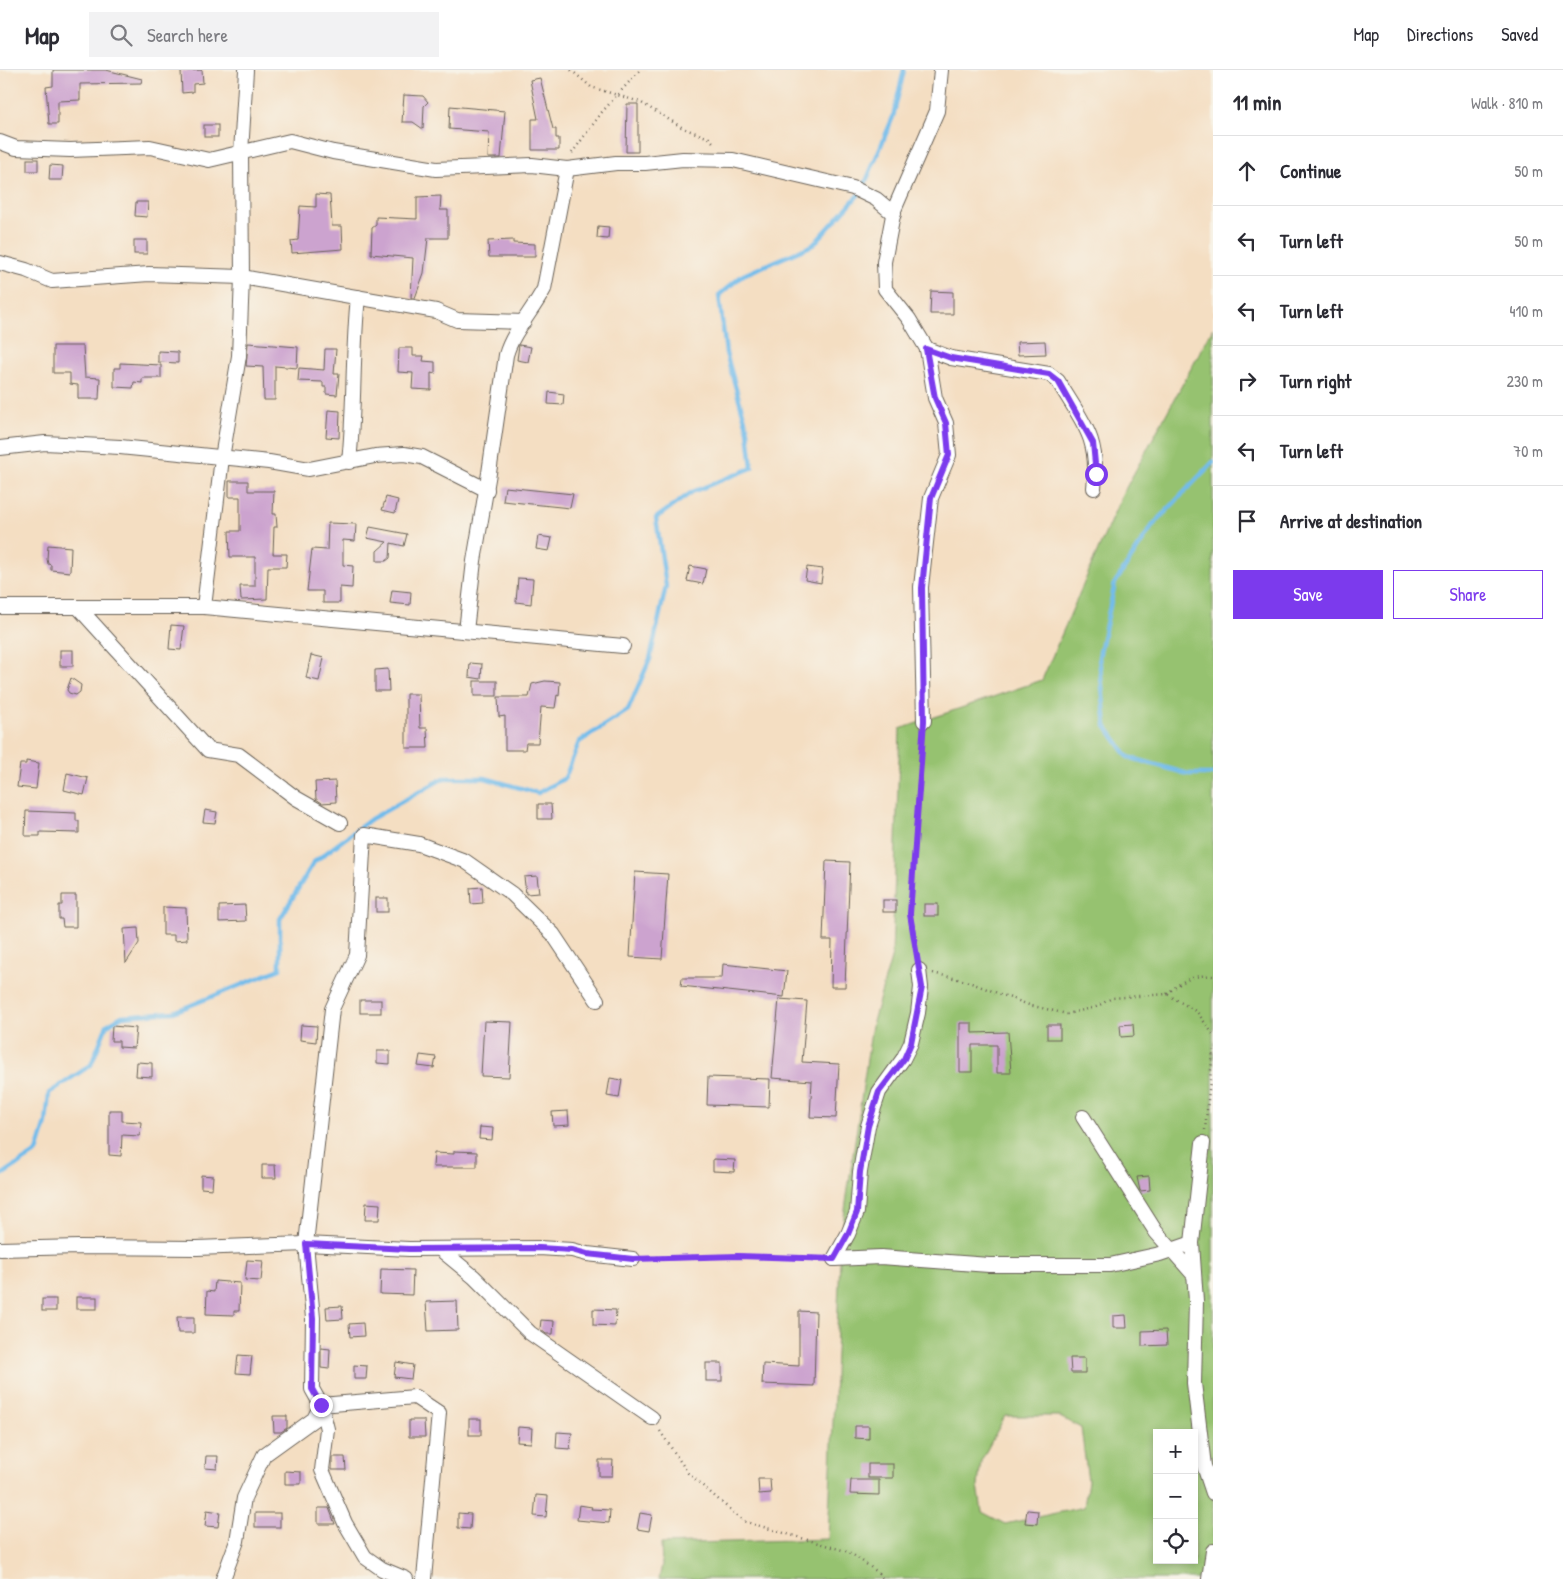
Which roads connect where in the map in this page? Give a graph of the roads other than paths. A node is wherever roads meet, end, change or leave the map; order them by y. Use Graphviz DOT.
graph roads {
  1 [pos="246,70"];
  2 [pos="941,70"];
  3 [pos="0,142"];
  4 [pos="241,153"];
  5 [pos="568,169"];
  6 [pos="894,214"];
  7 [pos="0,263"];
  8 [pos="242,277"];
  9 [pos="358,297"];
  10 [pos="524,322"];
  11 [pos="926,349"];
  12 [pos="0,448"];
  13 [pos="222,458"];
  14 [pos="349,462"];
  15 [pos="1094,488"];
  16 [pos="487,490"];
  17 [pos="0,607"];
  18 [pos="78,607"];
  19 [pos="204,608"];
  20 [pos="466,631"];
  21 [pos="623,646"];
  22 [pos="924,721"];
  23 [pos="340,823"];
  24 [pos="920,970"];
  25 [pos="597,1000"];
  26 [pos="1083,1117"];
  27 [pos="1203,1144"];
  28 [pos="1192,1243"];
  29 [pos="306,1244"];
  30 [pos="0,1249"];
  31 [pos="440,1249"];
  32 [pos="1170,1250"];
  33 [pos="633,1259"];
  34 [pos="1194,1275"];
  35 [pos="321,1405"];
  36 [pos="652,1418"];
  37 [pos="1213,1493"];
  38 [pos="1213,1551"];
  39 [pos="223,1579"];
  40 [pos="406,1579"];
  41 [pos="424,1579"];
  42 [pos="1209,1579"];
  1 -- 4 [label="street"];
  2 -- 6 [label="street"];
  3 -- 4 [label="street"];
  4 -- 5 [label="street"];
  4 -- 8 [label="street"];
  5 -- 6 [label="street"];
  5 -- 10 [label="street"];
  6 -- 11 [label="street"];
  7 -- 8 [label="street"];
  8 -- 9 [label="street"];
  8 -- 13 [label="street"];
  9 -- 10 [label="street"];
  9 -- 14 [label="street"];
  10 -- 16 [label="street"];
  11 -- 15 [label="street"];
  11 -- 22 [label="street"];
  12 -- 13 [label="street"];
  13 -- 14 [label="street"];
  13 -- 19 [label="street"];
  14 -- 16 [label="street"];
  16 -- 20 [label="street"];
  17 -- 18 [label="street"];
  18 -- 19 [label="street"];
  18 -- 23 [label="street"];
  19 -- 20 [label="street"];
  20 -- 21 [label="street"];
  24 -- 32 [label="street"];
  25 -- 29 [label="street"];
  26 -- 32 [label="street"];
  27 -- 28 [label="street"];
  28 -- 32 [label="street"];
  28 -- 34 [label="street"];
  29 -- 30 [label="street"];
  29 -- 31 [label="street"];
  29 -- 35 [label="street"];
  31 -- 33 [label="street"];
  31 -- 36 [label="street"];
  32 -- 34 [label="street"];
  34 -- 37 [label="street"];
  35 -- 39 [label="street"];
  35 -- 40 [label="street"];
  35 -- 41 [label="street"];
  38 -- 42 [label="street"];
}
